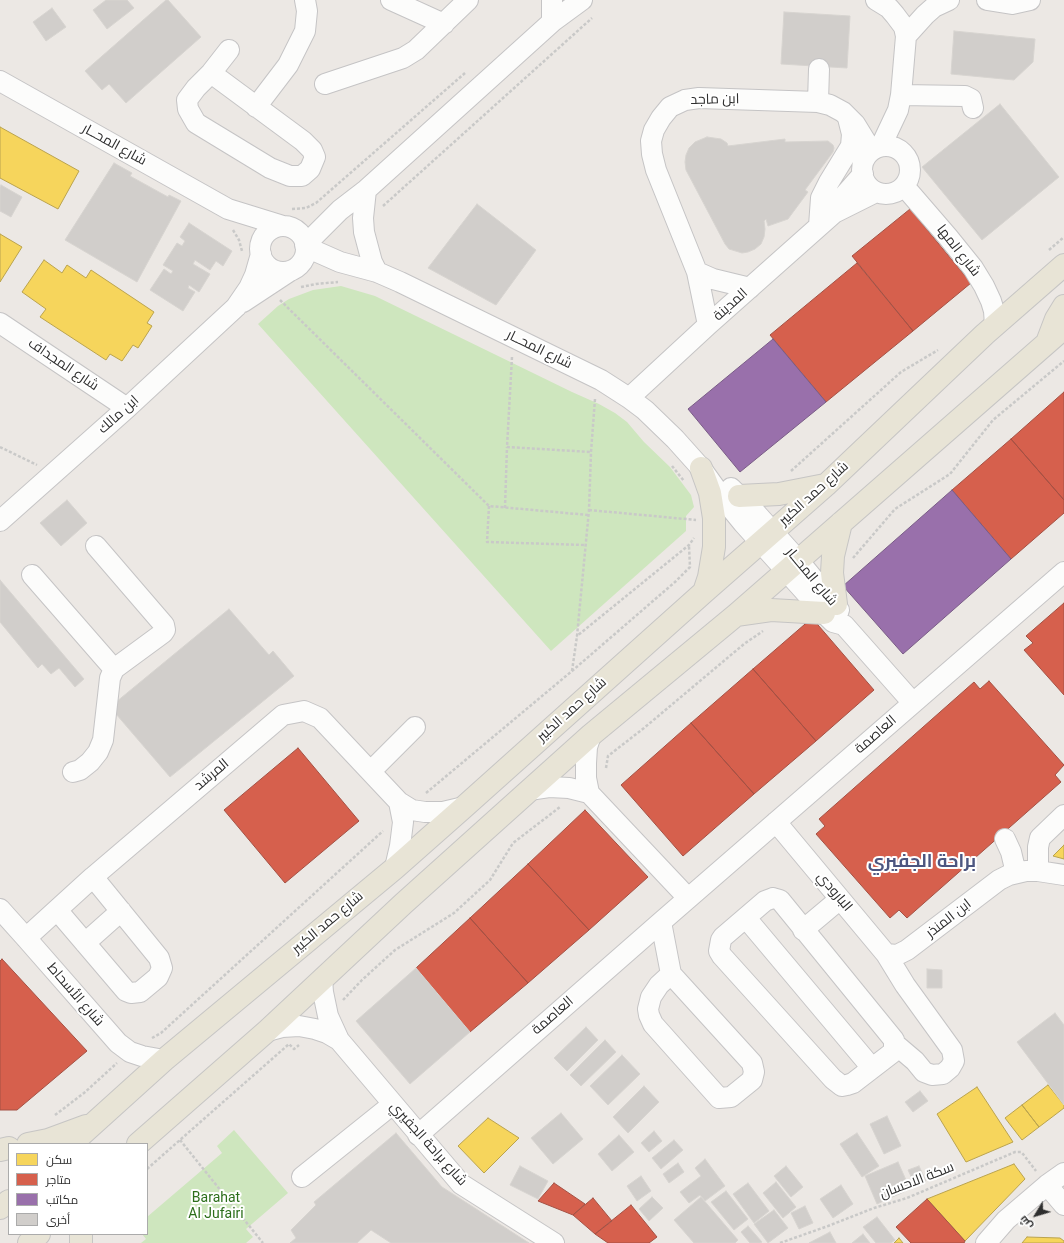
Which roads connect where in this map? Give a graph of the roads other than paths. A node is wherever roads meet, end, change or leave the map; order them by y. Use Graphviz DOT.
graph roads {
  1 [pos="305,0"];
  2 [pos="391,0"];
  3 [pos="468,0"];
  4 [pos="552,0"];
  5 [pos="876,0"];
  6 [pos="949,0"];
  7 [pos="987,0"];
  8 [pos="1030,0"];
  9 [pos="586,6"];
  10 [pos="552,22"];
  11 [pos="444,24"];
  12 [pos="906,36"];
  13 [pos="229,50"];
  14 [pos="819,70"];
  15 [pos="211,73"];
  16 [pos="0,81"];
  17 [pos="325,84"];
  18 [pos="818,102"];
  19 [pos="900,103"];
  20 [pos="256,107"];
  21 [pos="973,108"];
  22 [pos="848,118"];
  23 [pos="876,148"];
  24 [pos="905,155"];
  25 [pos="862,174"];
  26 [pos="904,186"];
  27 [pos="366,190"];
  28 [pos="876,192"];
  29 [pos="340,210"];
  30 [pos="834,213"];
  31 [pos="229,218"];
  32 [pos="285,221"];
  33 [pos="819,226"];
  34 [pos="306,246"];
  35 [pos="255,253"];
  36 [pos="1064,265"];
  37 [pos="356,266"];
  38 [pos="377,272"];
  39 [pos="697,272"];
  40 [pos="293,276"];
  41 [pos="750,288"];
  42 [pos="1064,306"];
  43 [pos="236,307"];
  44 [pos="0,323"];
  45 [pos="708,325"];
  46 [pos="995,325"];
  47 [pos="1064,328"];
  48 [pos="1047,342"];
  49 [pos="629,398"];
  50 [pos="127,408"];
  51 [pos="701,468"];
  52 [pos="826,485"];
  53 [pos="740,496"];
  54 [pos="0,521"];
  55 [pos="841,524"];
  56 [pos="766,536"];
  57 [pos="96,546"];
  58 [pos="792,565"];
  59 [pos="1064,572"];
  60 [pos="32,575"];
  61 [pos="704,592"];
  62 [pos="830,609"];
  63 [pos="736,615"];
  64 [pos="114,669"];
  65 [pos="913,703"];
  66 [pos="415,726"];
  67 [pos="591,735"];
  68 [pos="370,771"];
  69 [pos="73,772"];
  70 [pos="529,790"];
  71 [pos="588,793"];
  72 [pos="399,802"];
  73 [pos="464,807"];
  74 [pos="1064,815"];
  75 [pos="776,822"];
  76 [pos="1005,839"];
  77 [pos="395,868"];
  78 [pos="1038,871"];
  79 [pos="1064,875"];
  80 [pos="1007,876"];
  81 [pos="93,877"];
  82 [pos="688,898"];
  83 [pos="840,899"];
  84 [pos="0,909"];
  85 [pos="57,910"];
  86 [pos="121,911"];
  87 [pos="746,918"];
  88 [pos="661,922"];
  89 [pos="803,930"];
  90 [pos="26,938"];
  91 [pos="85,942"];
  92 [pos="892,954"];
  93 [pos="670,974"];
  94 [pos="322,979"];
  95 [pos="322,1022"];
  96 [pos="267,1031"];
  97 [pos="895,1044"];
  98 [pos="164,1060"];
  99 [pos="872,1068"];
  100 [pos="393,1104"];
  101 [pos="93,1124"];
  102 [pos="418,1135"];
  103 [pos="33,1143"];
  104 [pos="72,1143"];
  105 [pos="139,1143"];
  106 [pos="1064,1173"];
  107 [pos="302,1177"];
  108 [pos="1047,1185"];
  109 [pos="1064,1204"];
  110 [pos="554,1243"];
  111 [pos="986,1243"];
  1 -- 20 [label="street"];
  2 -- 11 [label="street"];
  3 -- 11 [label="street"];
  4 -- 10 [label="street"];
  5 -- 12 [label="street"];
  6 -- 12 [label="street"];
  7 -- 8 [label="street"];
  9 -- 10 [label="street"];
  10 -- 27 [label="street"];
  11 -- 17 [label="street"];
  12 -- 19 [label="street"];
  13 -- 15 [label="street"];
  14 -- 18 [label="street"];
  15 -- 20 [label="street"];
  15 -- 20 [label="street"];
  16 -- 31 [label="street, شارع المحــار"];
  18 -- 22 [label="street, ابن ماجد"];
  18 -- 39 [label="street, ابن ماجد"];
  19 -- 21 [label="street"];
  19 -- 23 [label="street"];
  19 -- 24 [label="street"];
  22 -- 23 [label="street, ابن ماجد"];
  22 -- 33 [label="street"];
  23 -- 24 [label="street"];
  23 -- 25 [label="street"];
  24 -- 26 [label="street"];
  25 -- 28 [label="street"];
  25 -- 30 [label="street, المدينة"];
  26 -- 28 [label="street"];
  26 -- 46 [label="street, شارع المها"];
  27 -- 29 [label="street"];
  27 -- 38 [label="street"];
  28 -- 30 [label="street, المدينة"];
  29 -- 32 [label="street"];
  29 -- 34 [label="street"];
  30 -- 33 [label="street, المدينة"];
  31 -- 32 [label="street, شارع المحــار"];
  31 -- 35 [label="street, شارع المحــار"];
  32 -- 34 [label="street"];
  32 -- 35 [label="street"];
  33 -- 41 [label="street, المدينة"];
  34 -- 37 [label="street, شارع المحــار"];
  34 -- 40 [label="street"];
  35 -- 40 [label="street"];
  35 -- 43 [label="street, ابن مالك"];
  36 -- 46 [label="main road, شارع حمد الكبير"];
  37 -- 38 [label="street, شارع المحــار"];
  37 -- 40 [label="street, شارع المحــار"];
  38 -- 49 [label="street, شارع المحــار"];
  39 -- 41 [label="street"];
  39 -- 45 [label="street, ابن ماجد"];
  40 -- 43 [label="street, ابن مالك"];
  41 -- 45 [label="street, المدينة"];
  42 -- 48 [label="main road"];
  43 -- 50 [label="street, ابن مالك"];
  44 -- 50 [label="street, شارع المجداف"];
  45 -- 49 [label="street, المدينة"];
  46 -- 52 [label="main road, شارع حمد الكبير"];
  47 -- 48 [label="main road"];
  48 -- 55 [label="main road"];
  49 -- 51 [label="street, شارع المحــار"];
  50 -- 54 [label="street, ابن مالك"];
  51 -- 53 [label="street, شارع المحــار"];
  51 -- 56 [label="street, شارع المحــار"];
  51 -- 61 [label="main road"];
  52 -- 53 [label="main road"];
  52 -- 56 [label="main road, شارع حمد الكبير"];
  53 -- 56 [label="street, شارع المحــار"];
  55 -- 58 [label="main road"];
  55 -- 62 [label="main road"];
  56 -- 58 [label="street, شارع المحــار"];
  56 -- 61 [label="main road, شارع حمد الكبير"];
  57 -- 64 [label="street"];
  58 -- 62 [label="street, شارع المحــار"];
  58 -- 63 [label="main road"];
  59 -- 65 [label="street, العاصمة"];
  60 -- 64 [label="street"];
  61 -- 73 [label="main road, شارع حمد الكبير"];
  62 -- 63 [label="main road"];
  62 -- 65 [label="street, شارع المحــار"];
  63 -- 67 [label="main road"];
  64 -- 69 [label="street"];
  65 -- 75 [label="street, العاصمة"];
  66 -- 68 [label="street"];
  67 -- 70 [label="main road"];
  67 -- 71 [label="street"];
  68 -- 72 [label="street, المرشد"];
  68 -- 81 [label="street, المرشد"];
  70 -- 71 [label="street"];
  70 -- 94 [label="main road"];
  71 -- 82 [label="street"];
  72 -- 73 [label="street, المرشد"];
  72 -- 77 [label="street"];
  73 -- 77 [label="main road, شارع حمد الكبير"];
  74 -- 78 [label="street"];
  75 -- 82 [label="street, العاصمة"];
  75 -- 83 [label="street, البارودي"];
  76 -- 80 [label="street"];
  77 -- 98 [label="main road, شارع حمد الكبير"];
  78 -- 79 [label="street"];
  78 -- 80 [label="street"];
  80 -- 92 [label="street, ابن المنذر"];
  81 -- 85 [label="street, المرشد"];
  81 -- 86 [label="street"];
  82 -- 88 [label="street, العاصمة"];
  83 -- 89 [label="street"];
  83 -- 92 [label="street, البارودي"];
  84 -- 90 [label="street, شارع الأسحاط"];
  85 -- 90 [label="street, المرشد"];
  85 -- 91 [label="street"];
  86 -- 91 [label="street"];
  86 -- 91 [label="street"];
  87 -- 89 [label="street"];
  87 -- 99 [label="street"];
  87 -- 99 [label="street"];
  88 -- 93 [label="street"];
  88 -- 102 [label="street, العاصمة"];
  89 -- 97 [label="street"];
  90 -- 98 [label="street, شارع الأسحاط"];
  92 -- 97 [label="street, البارودي"];
  93 -- 93 [label="street"];
  94 -- 95 [label="street, شارع براحة الجفيري"];
  94 -- 96 [label="main road"];
  95 -- 96 [label="street"];
  95 -- 100 [label="street, شارع براحة الجفيري"];
  96 -- 105 [label="main road"];
  97 -- 99 [label="street"];
  98 -- 101 [label="main road, شارع حمد الكبير"];
  100 -- 102 [label="street, شارع براحة الجفيري"];
  100 -- 107 [label="street"];
  101 -- 103 [label="main road"];
  101 -- 104 [label="main road, شارع حمد الكبير"];
  102 -- 110 [label="street, شارع براحة الجفيري"];
  106 -- 108 [label="street"];
  108 -- 109 [label="street"];
  108 -- 111 [label="street"];
}
